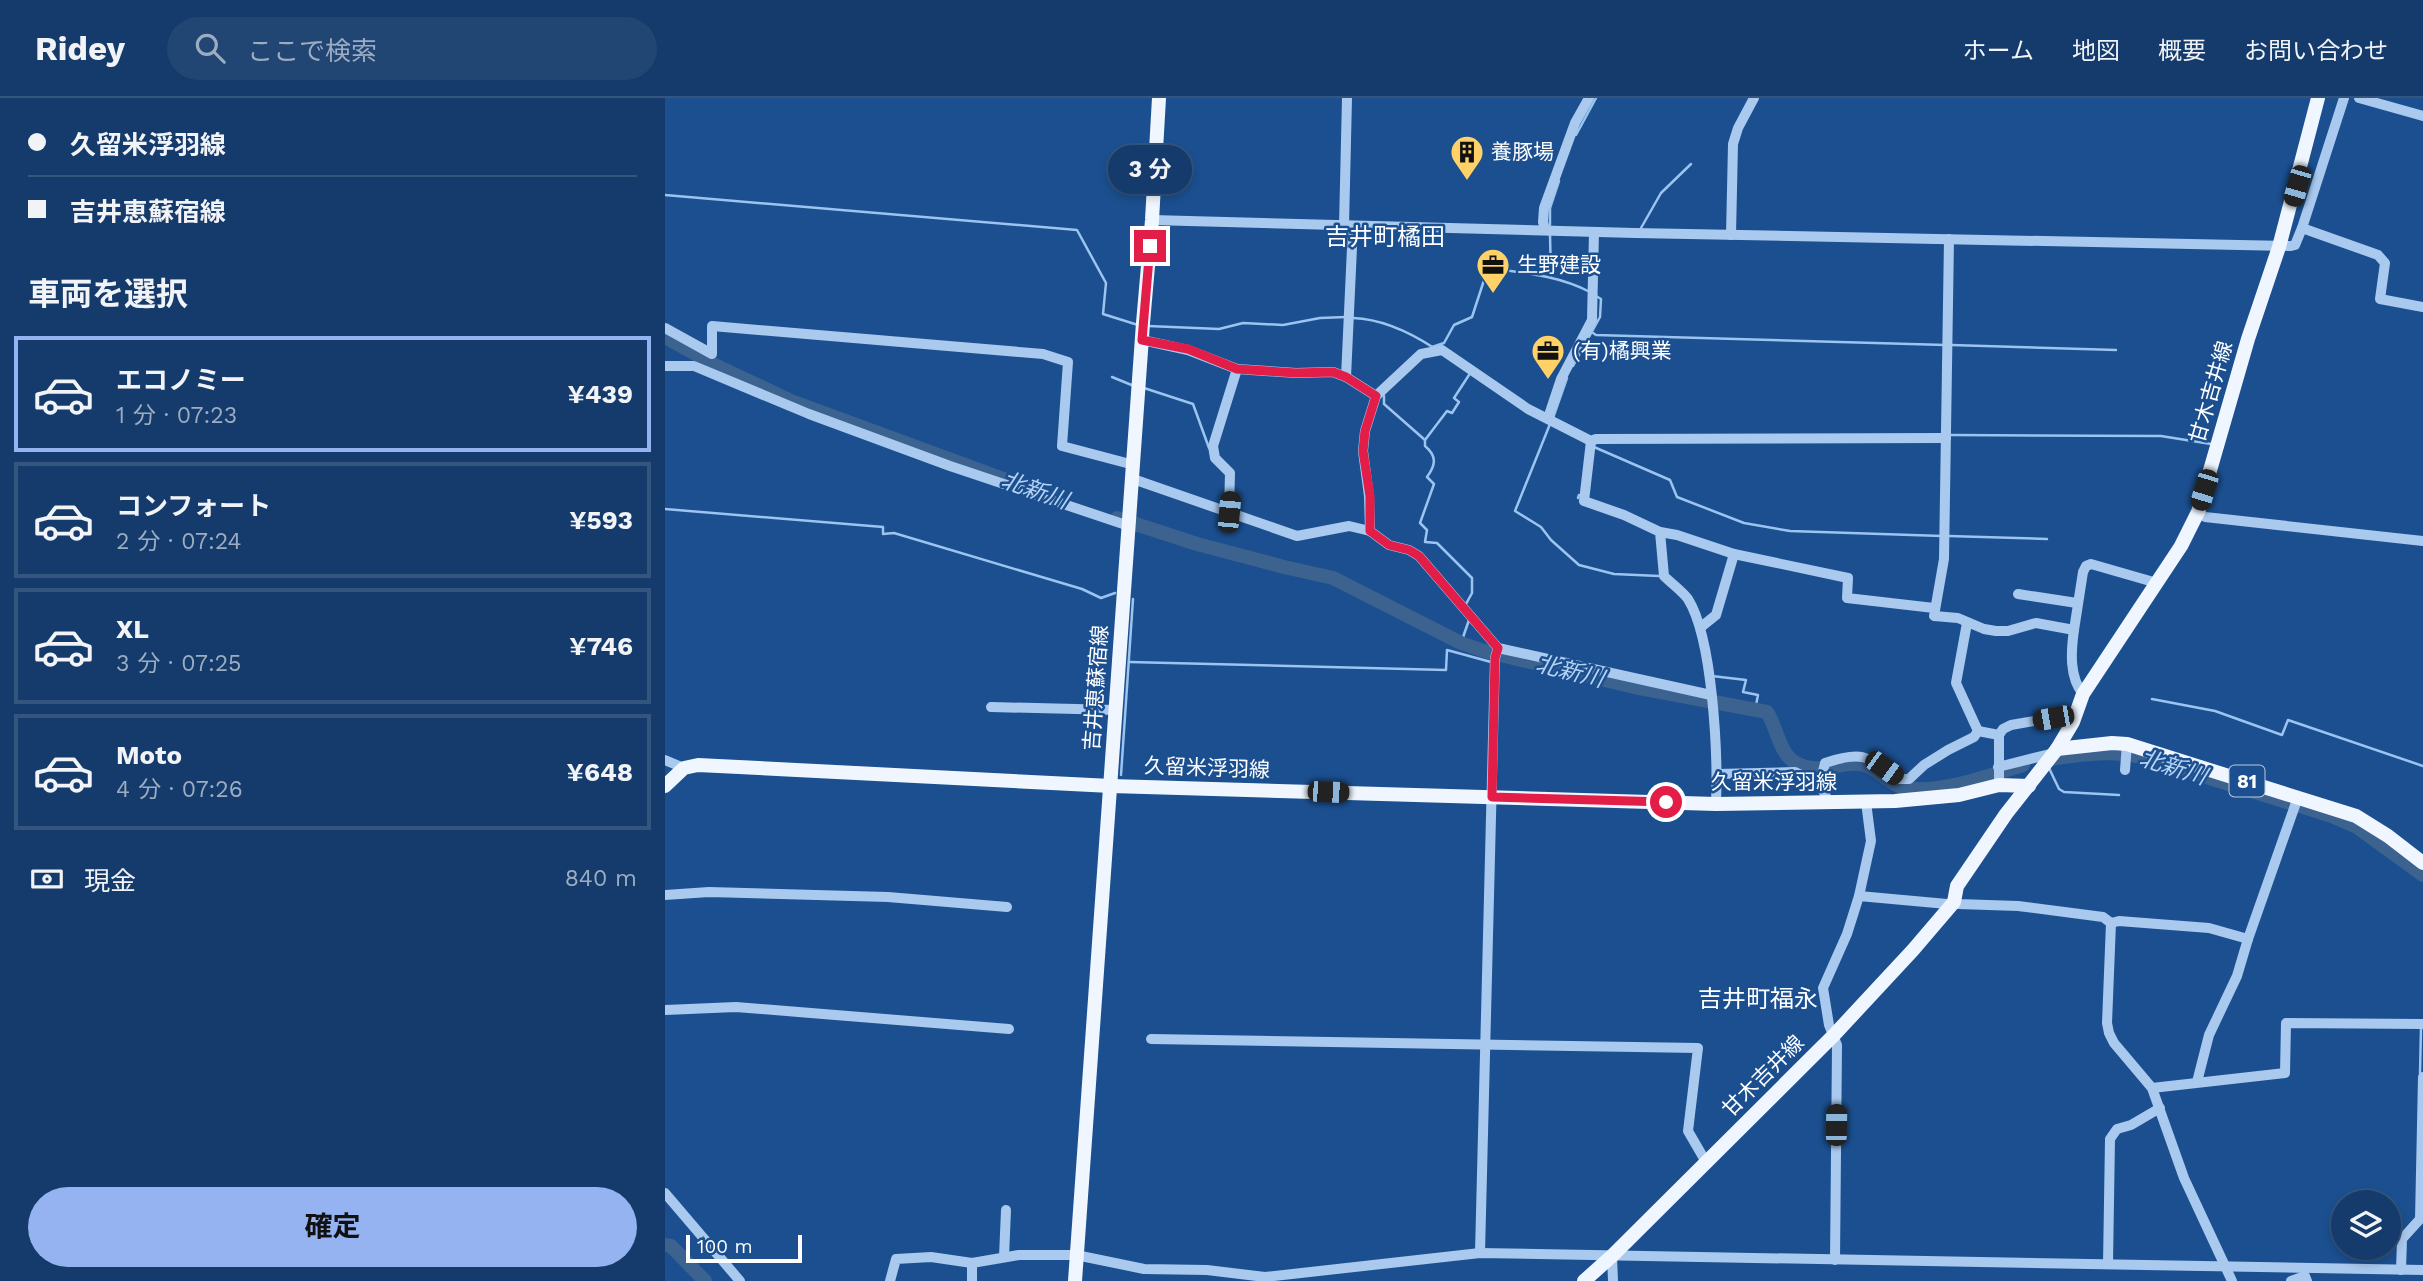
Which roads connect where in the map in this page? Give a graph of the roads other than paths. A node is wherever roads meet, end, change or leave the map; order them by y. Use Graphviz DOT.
graph roads {
  1 [pos="1159,98"];
  2 [pos="1347,98"];
  3 [pos="1589,98"];
  4 [pos="1755,98"];
  5 [pos="2318,98"];
  6 [pos="2344,98"];
  7 [pos="2359,98"];
  8 [pos="2423,116"];
  9 [pos="1152,220"];
  10 [pos="1349,226"];
  11 [pos="2302,228"];
  12 [pos="1545,230"];
  13 [pos="1594,232"];
  14 [pos="1731,235"];
  15 [pos="1949,239"];
  16 [pos="2279,247"];
  17 [pos="2423,307"];
  18 [pos="665,328"];
  19 [pos="1143,331"];
  20 [pos="665,366"];
  21 [pos="1237,369"];
  22 [pos="1346,377"];
  23 [pos="1376,396"];
  24 [pos="1551,419"];
  25 [pos="1946,438"];
  26 [pos="1591,444"];
  27 [pos="1133,472"];
  28 [pos="1229,512"];
  29 [pos="2198,512"];
  30 [pos="1129,521"];
  31 [pos="1370,531"];
  32 [pos="1660,532"];
  33 [pos="2423,541"];
  34 [pos="1734,554"];
  35 [pos="2157,583"];
  36 [pos="2018,594"];
  37 [pos="2077,603"];
  38 [pos="1934,608"];
  39 [pos="1968,623"];
  40 [pos="1703,625"];
  41 [pos="2074,630"];
  42 [pos="1497,652"];
  43 [pos="2083,694"];
  44 [pos="1711,700"];
  45 [pos="991,707"];
  46 [pos="1116,710"];
  47 [pos="2074,714"];
  48 [pos="1978,732"];
  49 [pos="1999,735"];
  50 [pos="2050,758"];
  51 [pos="665,760"];
  52 [pos="1998,767"];
  53 [pos="684,768"];
  54 [pos="1717,774"];
  55 [pos="1821,774"];
  56 [pos="1999,782"];
  57 [pos="665,786"];
  58 [pos="1111,786"];
  59 [pos="2029,786"];
  60 [pos="1492,797"];
  61 [pos="1867,802"];
  62 [pos="2296,802"];
  63 [pos="1716,803"];
  64 [pos="1829,803"];
  65 [pos="2423,863"];
  66 [pos="665,895"];
  67 [pos="1859,896"];
  68 [pos="1954,902"];
  69 [pos="1007,907"];
  70 [pos="2111,923"];
  71 [pos="2248,939"];
  72 [pos="665,1010"];
  73 [pos="2423,1024"];
  74 [pos="1009,1029"];
  75 [pos="1834,1035"];
  76 [pos="1151,1039"];
  77 [pos="1486,1043"];
  78 [pos="2423,1077"];
  79 [pos="2197,1082"];
  80 [pos="2152,1088"];
  81 [pos="2160,1108"];
  82 [pos="1706,1162"];
  83 [pos="665,1193"];
  84 [pos="1006,1210"];
  85 [pos="1480,1253"];
  86 [pos="1076,1255"];
  87 [pos="1612,1256"];
  88 [pos="1004,1257"];
  89 [pos="1835,1260"];
  90 [pos="972,1263"];
  91 [pos="2108,1264"];
  92 [pos="2225,1267"];
  93 [pos="2401,1270"];
  94 [pos="2423,1270"];
  95 [pos="740,1281"];
  96 [pos="890,1281"];
  97 [pos="972,1281"];
  98 [pos="1075,1281"];
  99 [pos="1584,1281"];
  100 [pos="1612,1281"];
  101 [pos="2232,1281"];
  102 [pos="2291,1281"];
  103 [pos="2307,1281"];
  1 -- 9 [label="main road, 吉井恵蘇宿線"];
  2 -- 10 [label="street"];
  3 -- 12 [label="street"];
  4 -- 14 [label="street"];
  5 -- 16 [label="main road, 甘木吉井線"];
  6 -- 11 [label="street"];
  7 -- 8 [label="street"];
  9 -- 10 [label="street"];
  9 -- 19 [label="main road, 吉井恵蘇宿線"];
  10 -- 12 [label="street"];
  10 -- 22 [label="street"];
  11 -- 16 [label="street"];
  11 -- 17 [label="street"];
  12 -- 13 [label="street"];
  13 -- 14 [label="street"];
  13 -- 24 [label="street"];
  14 -- 15 [label="street"];
  15 -- 16 [label="street"];
  15 -- 25 [label="street"];
  16 -- 29 [label="main road, 甘木吉井線"];
  18 -- 27 [label="street"];
  19 -- 21 [label="street"];
  19 -- 27 [label="main road, 吉井恵蘇宿線"];
  20 -- 30 [label="street"];
  21 -- 22 [label="street"];
  21 -- 28 [label="street"];
  22 -- 23 [label="street"];
  23 -- 24 [label="street"];
  23 -- 31 [label="street"];
  24 -- 26 [label="street"];
  25 -- 26 [label="street"];
  25 -- 38 [label="street"];
  26 -- 32 [label="street"];
  27 -- 28 [label="street"];
  27 -- 30 [label="main road, 吉井恵蘇宿線"];
  28 -- 31 [label="street"];
  29 -- 33 [label="street"];
  29 -- 35 [label="main road, 甘木吉井線"];
  30 -- 46 [label="main road, 吉井恵蘇宿線"];
  31 -- 42 [label="street"];
  32 -- 34 [label="street"];
  32 -- 40 [label="street"];
  34 -- 38 [label="street"];
  34 -- 40 [label="street"];
  35 -- 37 [label="street"];
  35 -- 43 [label="main road, 甘木吉井線"];
  36 -- 37 [label="street"];
  37 -- 41 [label="street"];
  38 -- 39 [label="street"];
  39 -- 41 [label="street"];
  39 -- 48 [label="street"];
  40 -- 44 [label="street"];
  41 -- 43 [label="street"];
  42 -- 44 [label="street"];
  42 -- 60 [label="street"];
  43 -- 47 [label="main road, 甘木吉井線"];
  44 -- 54 [label="street"];
  45 -- 46 [label="street"];
  46 -- 58 [label="main road, 吉井恵蘇宿線"];
  47 -- 49 [label="street"];
  47 -- 50 [label="main road, 甘木吉井線"];
  48 -- 49 [label="street"];
  48 -- 55 [label="street"];
  49 -- 52 [label="street"];
  50 -- 52 [label="street"];
  50 -- 59 [label="main road"];
  50 -- 62 [label="main road, 81"];
  51 -- 53 [label="street"];
  52 -- 56 [label="street"];
  53 -- 57 [label="main road"];
  53 -- 58 [label="main road, 久留米浮羽線"];
  54 -- 55 [label="street"];
  54 -- 63 [label="street"];
  55 -- 64 [label="street"];
  56 -- 59 [label="main road, 久留米浮羽線"];
  56 -- 61 [label="main road, 久留米浮羽線"];
  58 -- 60 [label="main road, 久留米浮羽線"];
  58 -- 86 [label="main road, 吉井恵蘇宿線"];
  59 -- 68 [label="main road, 甘木吉井線"];
  60 -- 63 [label="main road, 久留米浮羽線"];
  60 -- 77 [label="street"];
  61 -- 64 [label="main road, 久留米浮羽線"];
  61 -- 67 [label="street"];
  62 -- 65 [label="main road, 81"];
  62 -- 71 [label="street"];
  63 -- 64 [label="main road, 久留米浮羽線"];
  66 -- 69 [label="street"];
  67 -- 68 [label="street"];
  67 -- 75 [label="street"];
  68 -- 70 [label="street"];
  68 -- 75 [label="main road, 甘木吉井線"];
  70 -- 71 [label="street"];
  70 -- 80 [label="street"];
  71 -- 79 [label="street"];
  72 -- 74 [label="street"];
  73 -- 79 [label="street"];
  75 -- 82 [label="main road, 甘木吉井線"];
  75 -- 89 [label="street"];
  76 -- 77 [label="street"];
  77 -- 82 [label="street"];
  77 -- 85 [label="street"];
  78 -- 93 [label="street"];
  79 -- 80 [label="street"];
  80 -- 81 [label="street"];
  81 -- 91 [label="street"];
  81 -- 92 [label="street"];
  82 -- 87 [label="main road, 甘木吉井線"];
  83 -- 95 [label="street"];
  84 -- 88 [label="street"];
  85 -- 86 [label="street"];
  85 -- 87 [label="street"];
  86 -- 88 [label="street"];
  86 -- 98 [label="main road, 吉井恵蘇宿線"];
  87 -- 89 [label="street"];
  87 -- 99 [label="main road, 甘木吉井線"];
  87 -- 100 [label="street"];
  88 -- 90 [label="street"];
  89 -- 91 [label="street"];
  90 -- 96 [label="street"];
  90 -- 97 [label="street"];
  91 -- 92 [label="street"];
  92 -- 93 [label="street"];
  92 -- 101 [label="street"];
  93 -- 94 [label="street"];
  102 -- 103 [label="street"];
}
